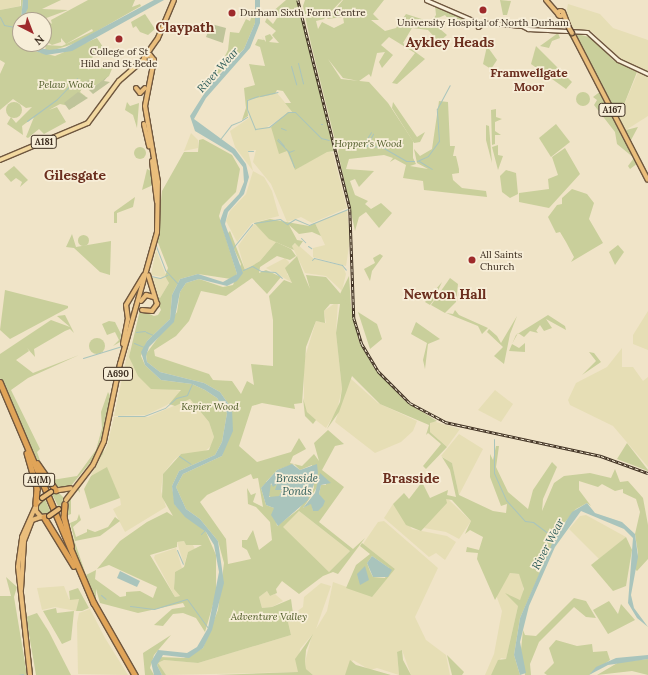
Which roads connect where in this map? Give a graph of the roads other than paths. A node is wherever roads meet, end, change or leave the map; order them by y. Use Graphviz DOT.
graph roads {
  1 [pos="174,0"];
  2 [pos="426,0"];
  3 [pos="546,0"];
  4 [pos="151,49"];
  5 [pos="151,56"];
  6 [pos="144,58"];
  7 [pos="153,62"];
  8 [pos="138,64"];
  9 [pos="147,64"];
  10 [pos="648,74"];
  11 [pos="136,88"];
  12 [pos="147,91"];
  13 [pos="0,160"];
  14 [pos="648,180"];
  15 [pos="151,261"];
  16 [pos="146,272"];
  17 [pos="135,314"];
  18 [pos="122,352"];
  19 [pos="0,382"];
  20 [pos="0,387"];
  21 [pos="25,442"];
  22 [pos="56,491"];
  23 [pos="65,502"];
  24 [pos="35,506"];
  25 [pos="43,517"];
  26 [pos="79,572"];
  27 [pos="22,618"];
  28 [pos="31,675"];
  29 [pos="134,675"];
  1 -- 4 [label="highway"];
  2 -- 10 [label="main road"];
  3 -- 14 [label="highway, A167, bridge"];
  4 -- 5 [label="highway"];
  4 -- 6 [label="highway"];
  5 -- 6 [label="highway"];
  5 -- 7 [label="highway"];
  6 -- 8 [label="main road, A181"];
  6 -- 9 [label="highway, A690"];
  7 -- 9 [label="highway"];
  7 -- 12 [label="highway, A690"];
  8 -- 9 [label="main road"];
  8 -- 13 [label="main road, A181"];
  9 -- 12 [label="highway, A690"];
  11 -- 12 [label="highway"];
  12 -- 15 [label="highway, A690"];
  12 -- 16 [label="highway, A690"];
  15 -- 17 [label="highway, A690"];
  15 -- 17 [label="highway"];
  16 -- 18 [label="highway, A690"];
  16 -- 18 [label="highway"];
  17 -- 23 [label="highway, A690"];
  18 -- 22 [label="highway, A690"];
  19 -- 21 [label="highway, A1(M)"];
  20 -- 21 [label="highway, A1(M)"];
  21 -- 22 [label="highway"];
  21 -- 24 [label="highway"];
  21 -- 26 [label="highway, A1(M)"];
  22 -- 23 [label="highway"];
  22 -- 24 [label="highway, A690, bridge"];
  23 -- 25 [label="highway, A690, bridge"];
  23 -- 26 [label="highway"];
  24 -- 25 [label="highway"];
  24 -- 27 [label="highway, A690"];
  25 -- 26 [label="highway"];
  25 -- 27 [label="highway, A690"];
  26 -- 29 [label="highway, A1(M)"];
  27 -- 28 [label="highway, A690"];
}
